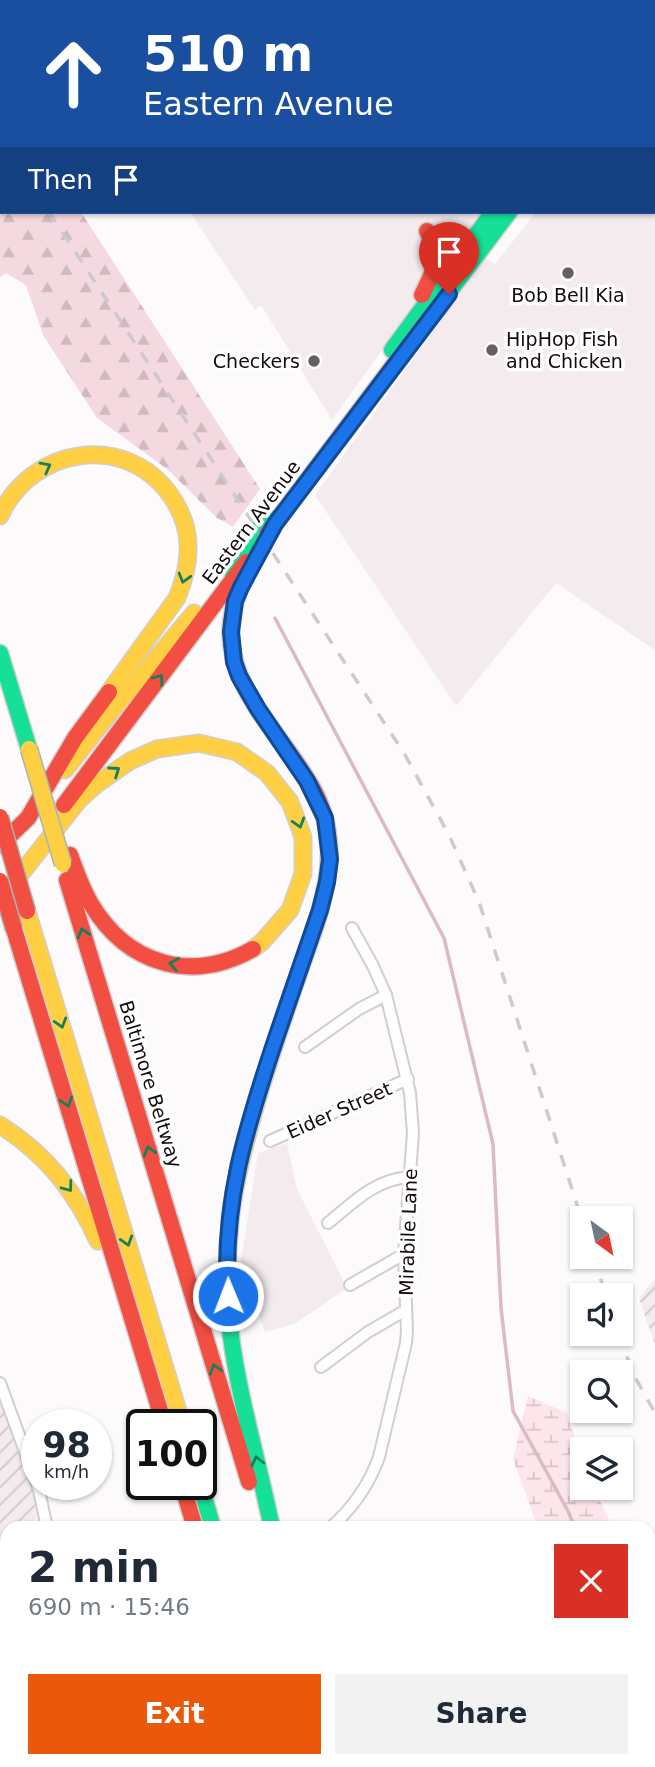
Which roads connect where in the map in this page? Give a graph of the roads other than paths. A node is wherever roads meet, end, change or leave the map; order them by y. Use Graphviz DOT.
graph roads {
  1 [pos="492,214"];
  2 [pos="508,214"];
  3 [pos="427,231"];
  4 [pos="408,328"];
  5 [pos="0,516"];
  6 [pos="275,524"];
  7 [pos="0,641"];
  8 [pos="2,657"];
  9 [pos="0,817"];
  10 [pos="28,818"];
  11 [pos="0,845"];
  12 [pos="0,855"];
  13 [pos="66,859"];
  14 [pos="0,881"];
  15 [pos="0,890"];
  16 [pos="0,901"];
  17 [pos="352,928"];
  18 [pos="386,995"];
  19 [pos="305,1047"];
  20 [pos="408,1079"];
  21 [pos="0,1125"];
  22 [pos="270,1141"];
  23 [pos="409,1177"];
  24 [pos="328,1223"];
  25 [pos="404,1254"];
  26 [pos="349,1285"];
  27 [pos="406,1310"];
  28 [pos="321,1367"];
  29 [pos="151,1382"];
  30 [pos="0,1383"];
  31 [pos="159,1409"];
  32 [pos="177,1409"];
  33 [pos="187,1500"];
  34 [pos="205,1500"];
  35 [pos="46,1521"];
  36 [pos="193,1521"];
  37 [pos="211,1521"];
  38 [pos="260,1521"];
  39 [pos="270,1521"];
  40 [pos="339,1521"];
  1 -- 4 [label="main road, Eastern Avenue"];
  2 -- 6 [label="main road, Eastern Avenue"];
  3 -- 4 [label="main road"];
  4 -- 10 [label="main road, Eastern Avenue"];
  5 -- 10 [label="main road, one-way"];
  15 -- 6 [label="main road, Eastern Avenue, one-way"];
  39 -- 6 [label="main road, one-way"];
  7 -- 8 [label="main road, Baltimore Beltway"];
  8 -- 13 [label="main road, Baltimore Beltway, bridge"];
  9 -- 32 [label="main road, one-way, bridge"];
  10 -- 11 [label="main road"];
  10 -- 12 [label="main road, Eastern Avenue"];
  16 -- 13 [label="main road, one-way"];
  38 -- 13 [label="main road, Baltimore Beltway, one-way"];
  14 -- 29 [label="main road, one-way, bridge"];
  17 -- 18 [label="street, Mirabile Lane"];
  18 -- 19 [label="street"];
  18 -- 20 [label="street, Mirabile Lane"];
  20 -- 22 [label="street, Eider Street"];
  20 -- 23 [label="street, Mirabile Lane"];
  21 -- 29 [label="main road, one-way"];
  23 -- 24 [label="street"];
  23 -- 25 [label="street, Mirabile Lane"];
  25 -- 26 [label="street"];
  25 -- 27 [label="street, Mirabile Lane"];
  27 -- 28 [label="street"];
  27 -- 40 [label="street, Mirabile Lane"];
  29 -- 31 [label="main road"];
  30 -- 35 [label="street"];
  33 -- 36 [label="main road"];
  34 -- 37 [label="main road"];
}
